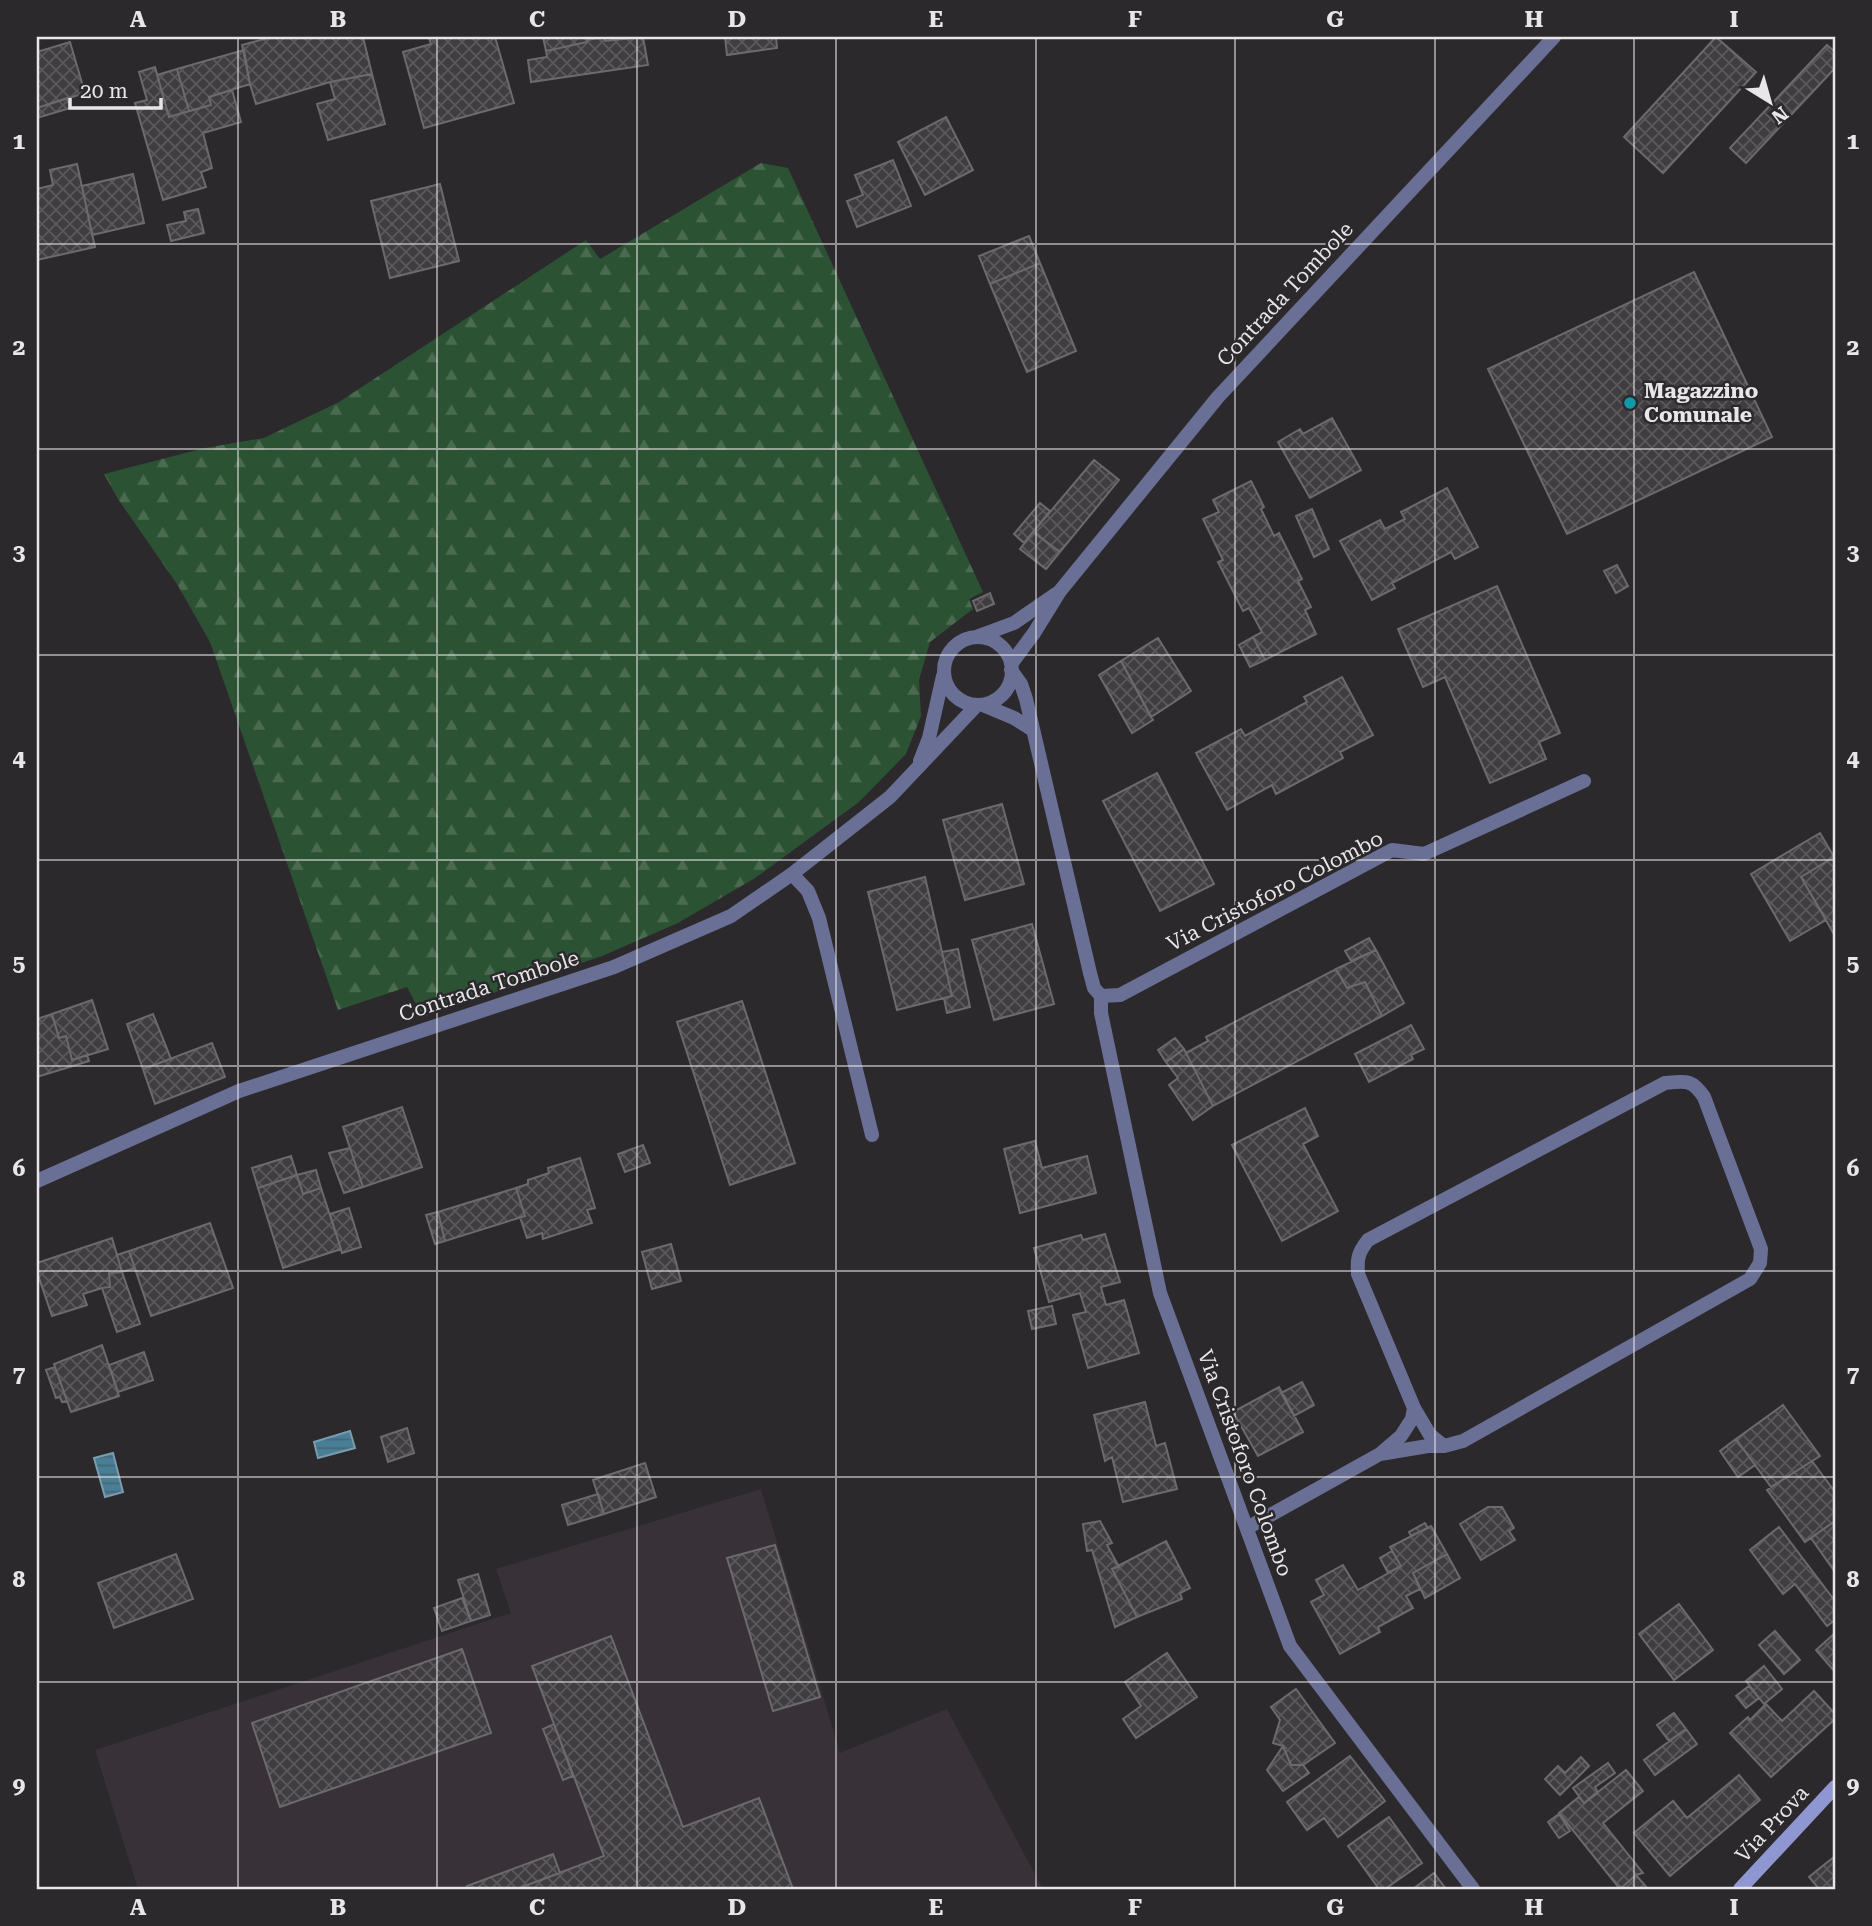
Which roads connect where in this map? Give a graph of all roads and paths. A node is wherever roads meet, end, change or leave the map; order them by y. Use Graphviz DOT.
graph roads {
  1 [pos="1553,37"];
  2 [pos="1060,592"];
  3 [pos="976,638"];
  4 [pos="1011,667"];
  5 [pos="944,671"];
  6 [pos="980,705"];
  7 [pos="1033,730"];
  8 [pos="918,768"];
  9 [pos="1584,781"];
  10 [pos="792,874"];
  11 [pos="1101,996"];
  12 [pos="872,1135"];
  13 [pos="37,1181"];
  14 [pos="1414,1408"];
  15 [pos="1444,1446"];
  16 [pos="1380,1454"];
  17 [pos="1247,1528"];
  18 [pos="1835,1787"];
  19 [pos="1473,1889"];
  20 [pos="1740,1889"];
  1 -- 2 [label="street, Contrada Tombole"];
  2 -- 3 [label="street, Contrada Tombole"];
  2 -- 4 [label="street, Contrada Tombole"];
  3 -- 4 [label="street"];
  3 -- 5 [label="street"];
  4 -- 6 [label="street"];
  4 -- 7 [label="street, Via Cristoforo Colombo"];
  5 -- 6 [label="street"];
  5 -- 8 [label="street, Contrada Tombole"];
  6 -- 7 [label="street"];
  6 -- 8 [label="street, Contrada Tombole"];
  7 -- 11 [label="street, Via Cristoforo Colombo"];
  8 -- 10 [label="street, Contrada Tombole"];
  9 -- 11 [label="street, Via Cristoforo Colombo"];
  10 -- 12 [label="street"];
  10 -- 13 [label="street, Contrada Tombole"];
  11 -- 17 [label="street, Via Cristoforo Colombo"];
  14 -- 15 [label="street"];
  14 -- 15 [label="street"];
  14 -- 16 [label="street"];
  15 -- 16 [label="street"];
  16 -- 17 [label="street"];
  17 -- 19 [label="street, Via Cristoforo Colombo"];
  18 -- 20 [label="main road, Via Prova"];
}
